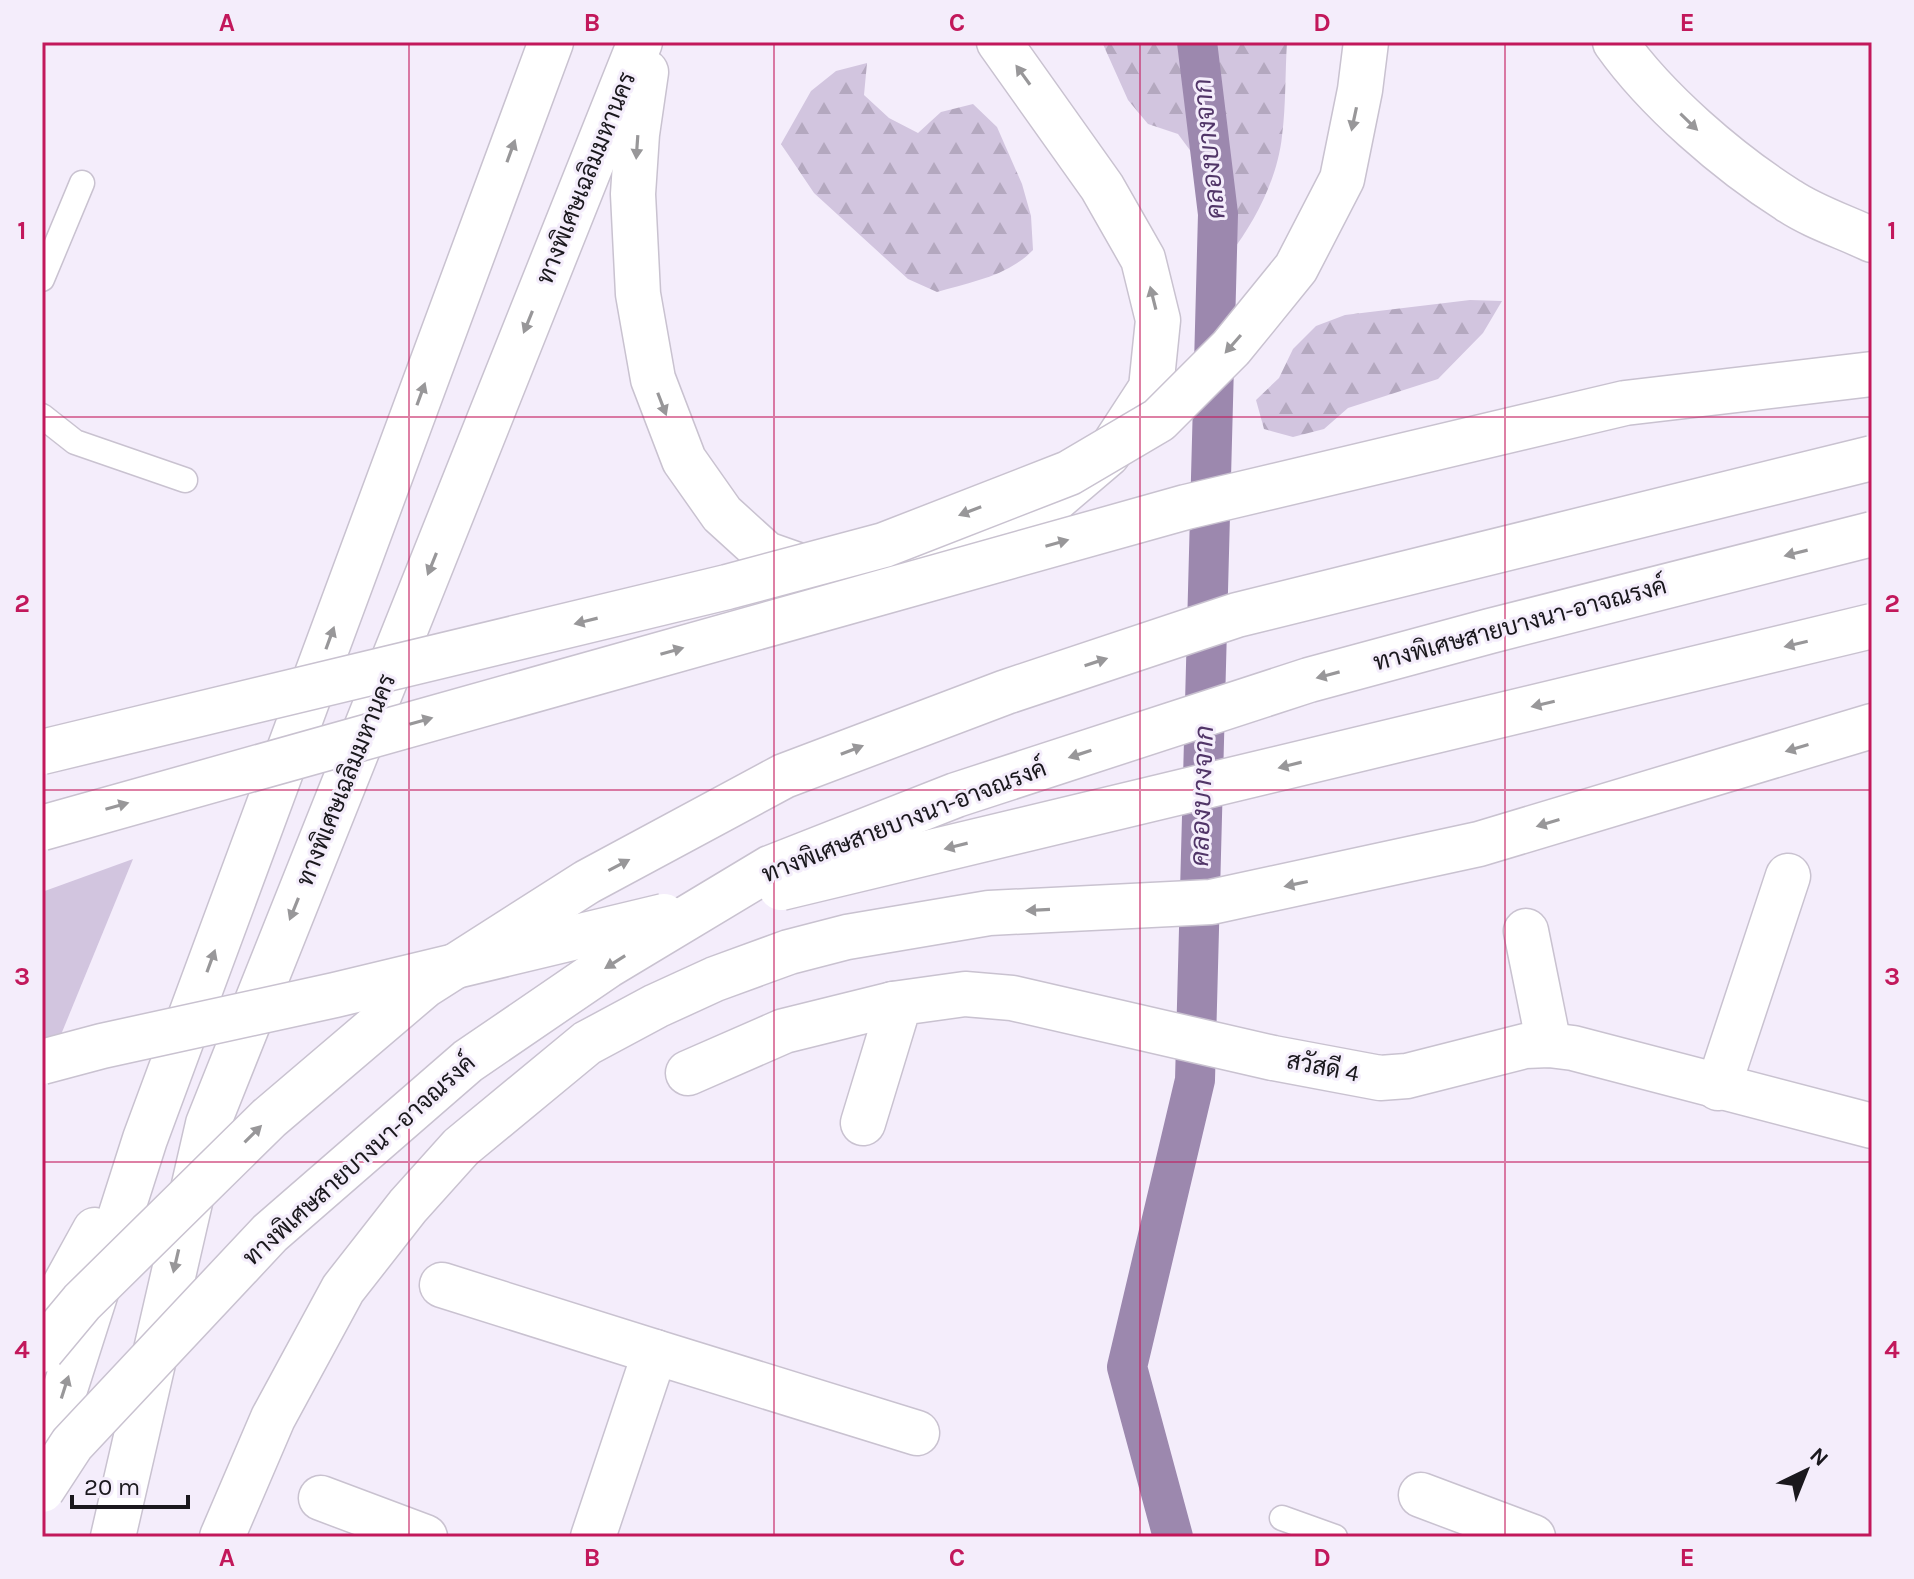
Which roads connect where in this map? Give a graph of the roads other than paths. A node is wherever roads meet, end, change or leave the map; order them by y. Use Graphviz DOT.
graph roads {
  1 [pos="551,42"];
  2 [pos="640,42"];
  3 [pos="650,42"];
  4 [pos="999,42"];
  5 [pos="1366,42"];
  6 [pos="1615,42"];
  7 [pos="82,183"];
  8 [pos="1872,240"];
  9 [pos="42,279"];
  10 [pos="1872,374"];
  11 [pos="42,416"];
  12 [pos="1872,458"];
  13 [pos="185,480"];
  14 [pos="1872,534"];
  15 [pos="1872,626"];
  16 [pos="1872,726"];
  17 [pos="42,752"];
  18 [pos="42,828"];
  19 [pos="1788,876"];
  20 [pos="1526,931"];
  21 [pos="893,1004"];
  22 [pos="1549,1045"];
  23 [pos="42,1062"];
  24 [pos="688,1073"];
  25 [pos="1718,1088"];
  26 [pos="863,1123"];
  27 [pos="1872,1126"];
  28 [pos="145,1139"];
  29 [pos="442,1285"];
  30 [pos="42,1326"];
  31 [pos="42,1350"];
  32 [pos="655,1352"];
  33 [pos="917,1433"];
  34 [pos="42,1461"];
  35 [pos="42,1490"];
  36 [pos="1421,1495"];
  37 [pos="321,1498"];
  38 [pos="1282,1518"];
  39 [pos="1489,1529"];
  40 [pos="113,1537"];
  41 [pos="222,1537"];
  42 [pos="425,1537"];
  43 [pos="593,1537"];
  44 [pos="1335,1537"];
  45 [pos="1533,1537"];
  28 -- 1 [label="main road, one-way"];
  2 -- 40 [label="main road, ทางพิเศษเฉลิมมหานคร, one-way"];
  3 -- 4 [label="main road, one-way"];
  5 -- 17 [label="main road, one-way, bridge"];
  6 -- 8 [label="main road, one-way"];
  7 -- 9 [label="lane"];
  18 -- 10 [label="main road, one-way, bridge"];
  11 -- 13 [label="lane"];
  31 -- 12 [label="main road, one-way, bridge"];
  14 -- 35 [label="main road, ทางพิเศษสายบางนา-อาจณรงค์, one-way, bridge"];
  15 -- 23 [label="main road, one-way, bridge"];
  16 -- 41 [label="main road, one-way"];
  19 -- 25 [label="main road"];
  20 -- 22 [label="main road"];
  21 -- 22 [label="main road, สวัสดี 4"];
  21 -- 24 [label="main road, สวัสดี 4"];
  21 -- 26 [label="main road"];
  22 -- 25 [label="main road, สวัสดี 4"];
  25 -- 27 [label="main road, สวัสดี 4"];
  28 -- 30 [label="main road"];
  34 -- 28 [label="main road, one-way"];
  29 -- 32 [label="main road"];
  32 -- 33 [label="main road"];
  32 -- 43 [label="main road"];
  36 -- 39 [label="main road"];
  37 -- 42 [label="main road"];
  38 -- 44 [label="lane"];
  39 -- 45 [label="main road"];
}
